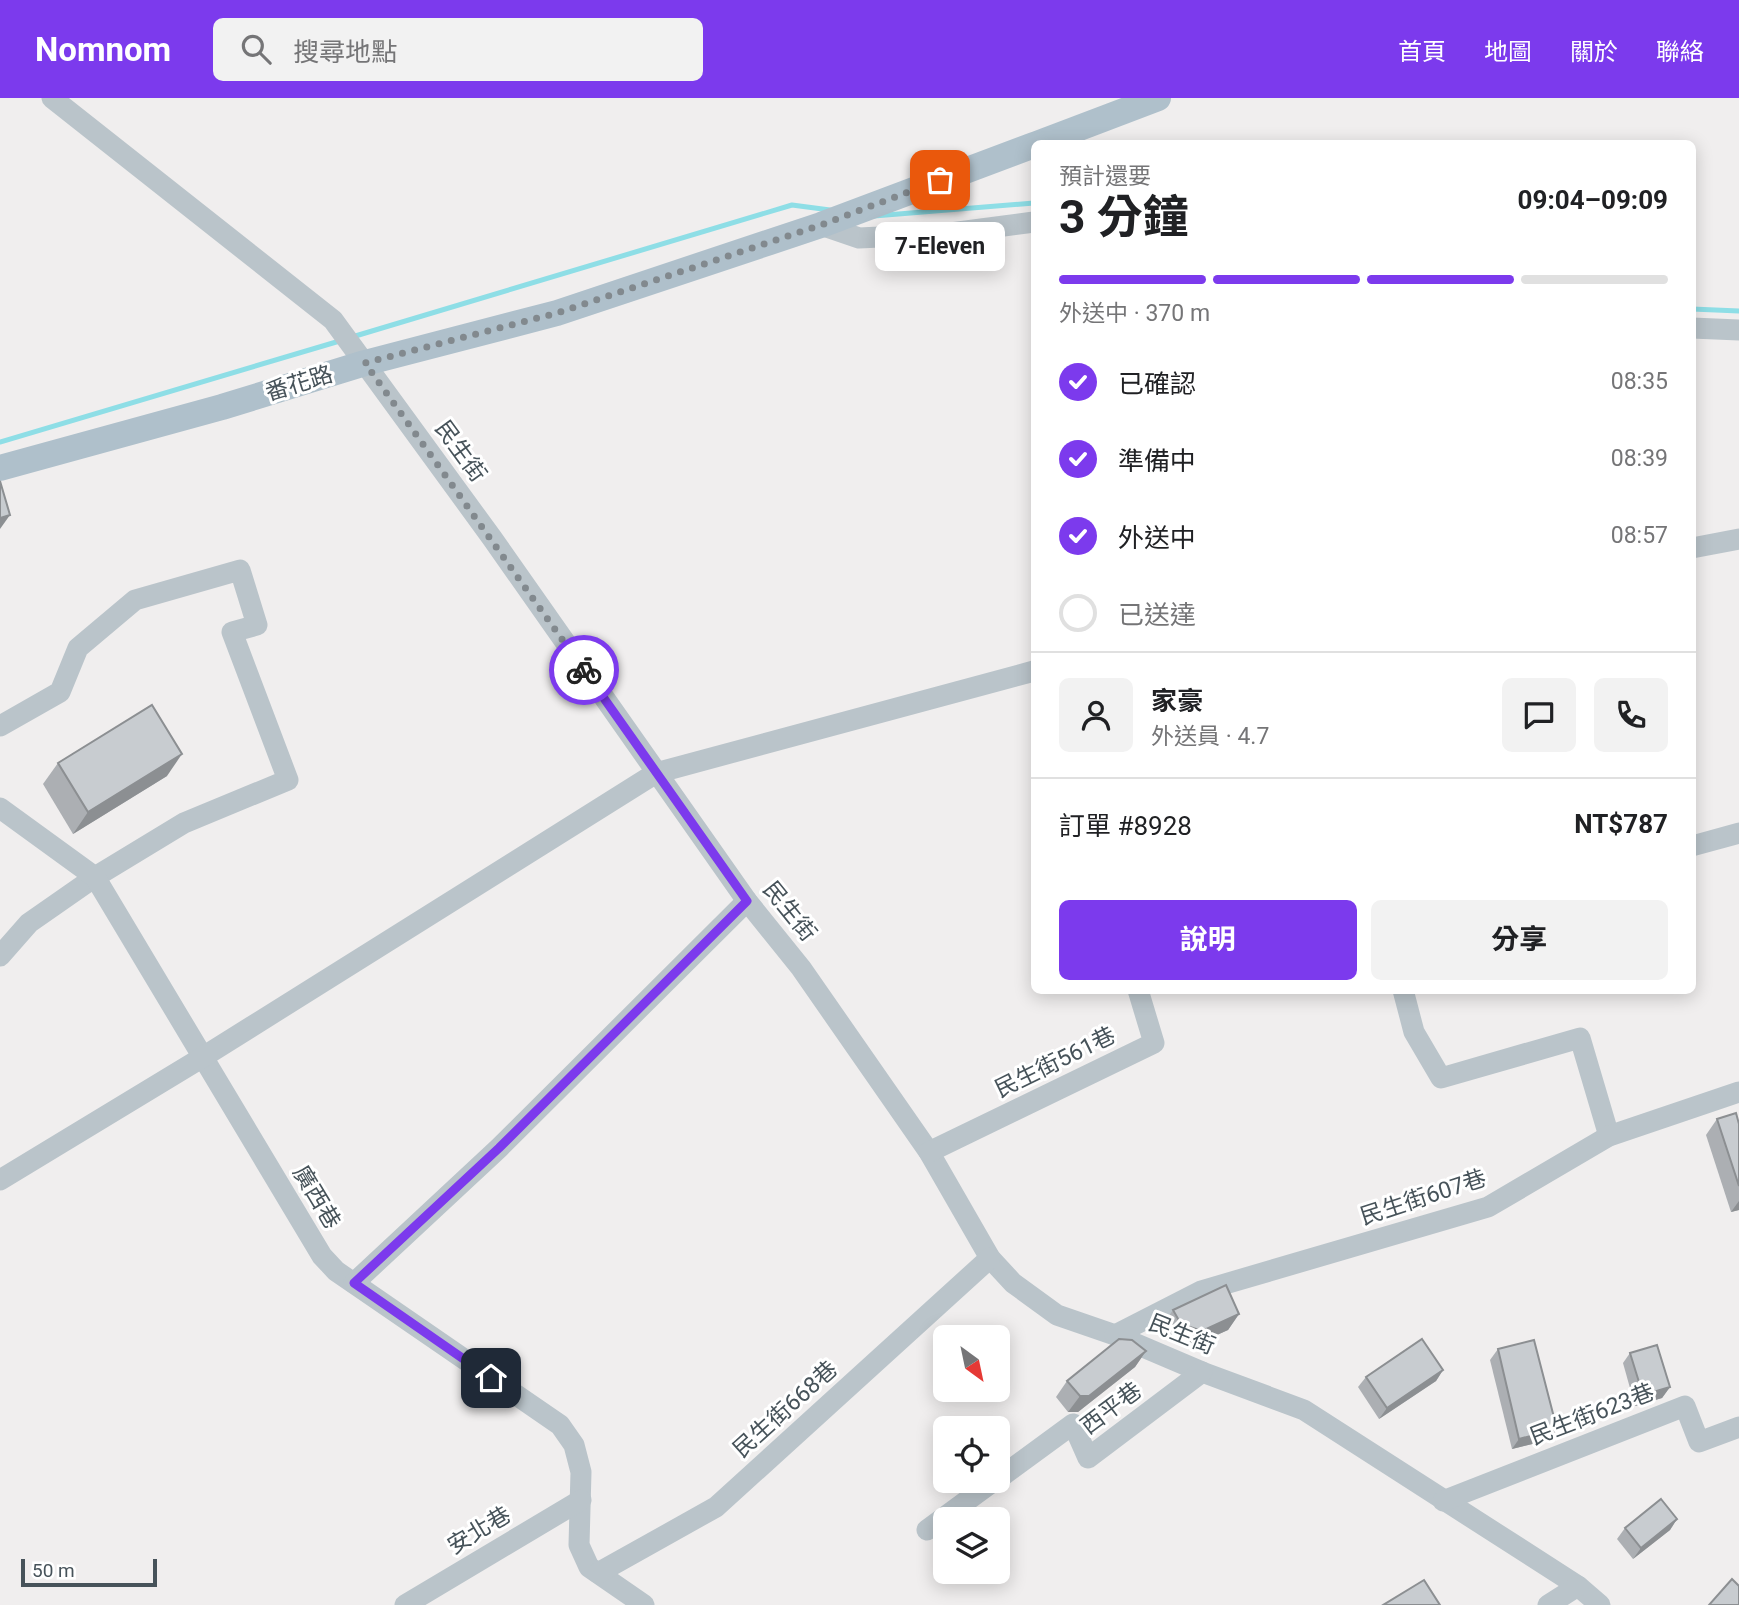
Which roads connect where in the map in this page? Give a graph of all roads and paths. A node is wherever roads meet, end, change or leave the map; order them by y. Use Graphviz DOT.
graph roads {
  1 [pos="52,98"];
  2 [pos="1158,98"];
  3 [pos="1047,140"];
  4 [pos="1031,146"];
  5 [pos="1031,222"];
  6 [pos="821,225"];
  7 [pos="1696,328"];
  8 [pos="1739,330"];
  9 [pos="365,363"];
  10 [pos="0,468"];
  11 [pos="1739,539"];
  12 [pos="1696,547"];
  13 [pos="1031,672"];
  14 [pos="0,726"];
  15 [pos="656,773"];
  16 [pos="1,811"];
  17 [pos="1739,833"];
  18 [pos="1696,845"];
  19 [pos="95,877"];
  20 [pos="747,901"];
  21 [pos="0,956"];
  22 [pos="1139,994"];
  23 [pos="1404,994"];
  24 [pos="203,1057"];
  25 [pos="1739,1092"];
  26 [pos="1609,1136"];
  27 [pos="929,1152"];
  28 [pos="0,1180"];
  29 [pos="990,1258"];
  30 [pos="354,1283"];
  31 [pos="1115,1335"];
  32 [pos="1202,1372"];
  33 [pos="1739,1427"];
  34 [pos="1010,1470"];
  35 [pos="978,1493"];
  36 [pos="581,1500"];
  37 [pos="1443,1501"];
  38 [pos="927,1530"];
  39 [pos="598,1573"];
  40 [pos="1578,1586"];
  41 [pos="405,1605"];
  42 [pos="644,1605"];
  43 [pos="1548,1605"];
  44 [pos="1600,1605"];
  1 -- 9 [label="street, 民生街"];
  2 -- 3 [label="main road, 番花路"];
  4 -- 6 [label="main road, 番花路"];
  5 -- 6 [label="street"];
  6 -- 9 [label="main road, 番花路"];
  7 -- 8 [label="street"];
  9 -- 10 [label="main road, 番花路"];
  9 -- 15 [label="street, 民生街"];
  11 -- 12 [label="street"];
  13 -- 15 [label="street"];
  14 -- 19 [label="street"];
  15 -- 20 [label="street, 民生街"];
  15 -- 24 [label="street"];
  16 -- 19 [label="street, 廣西巷"];
  17 -- 18 [label="street"];
  19 -- 21 [label="street"];
  19 -- 24 [label="street, 廣西巷"];
  20 -- 27 [label="street, 民生街"];
  20 -- 30 [label="street"];
  22 -- 27 [label="street, 民生街561巷"];
  23 -- 26 [label="street"];
  24 -- 28 [label="street"];
  24 -- 30 [label="street, 廣西巷"];
  25 -- 26 [label="street, 民生街607巷"];
  26 -- 31 [label="street, 民生街607巷"];
  27 -- 29 [label="street, 民生街"];
  29 -- 31 [label="street, 民生街"];
  29 -- 39 [label="street, 民生街668巷"];
  30 -- 36 [label="street, 廣西巷"];
  31 -- 32 [label="street, 民生街"];
  32 -- 34 [label="street, 西平巷"];
  32 -- 37 [label="street, 民生街"];
  33 -- 37 [label="street, 民生街623巷"];
  35 -- 38 [label="street, 西平巷"];
  36 -- 39 [label="street, 廣西巷"];
  36 -- 41 [label="street, 安北巷"];
  37 -- 40 [label="street, 民生街"];
  39 -- 42 [label="street"];
  40 -- 43 [label="street"];
  40 -- 44 [label="street, 民生街"];
}
